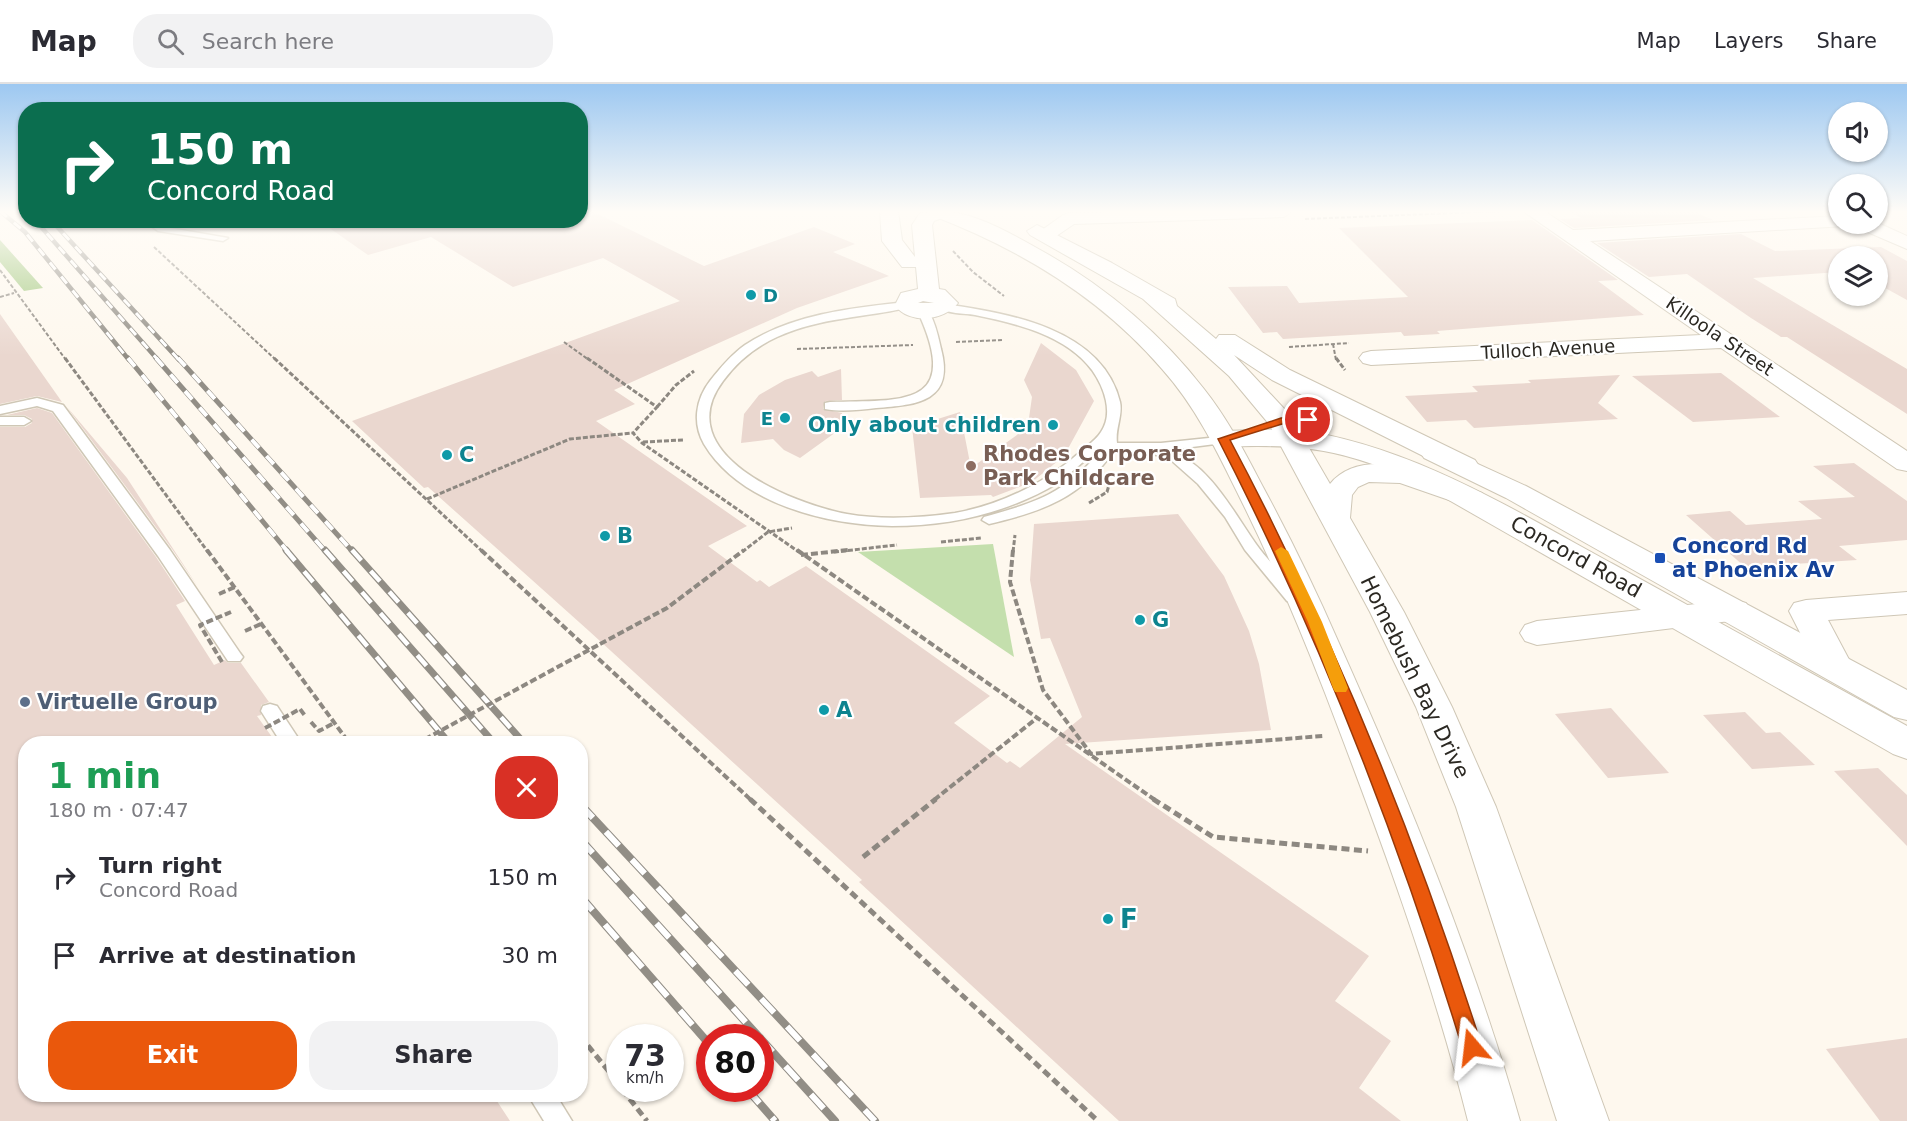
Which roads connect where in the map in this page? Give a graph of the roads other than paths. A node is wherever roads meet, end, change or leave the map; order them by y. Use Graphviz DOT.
graph roads {
  1 [pos="906,259"];
  2 [pos="908,259"];
  3 [pos="923,259"];
  4 [pos="1046,259"];
  5 [pos="1089,259"];
  6 [pos="1605,259"];
  7 [pos="909,263"];
  8 [pos="1148,292"];
  9 [pos="923,303"];
  10 [pos="1726,341"];
  11 [pos="1371,358"];
  12 [pos="830,406"];
  13 [pos="57,408"];
  14 [pos="0,410"];
  15 [pos="0,419"];
  16 [pos="24,421"];
  17 [pos="1286,429"];
  18 [pos="1223,439"];
  19 [pos="1109,440"];
  20 [pos="1149,448"];
  21 [pos="1907,463"];
  22 [pos="1465,466"];
  23 [pos="1472,499"];
  24 [pos="1335,517"];
  25 [pos="988,520"];
  26 [pos="1907,603"];
  27 [pos="1734,611"];
  28 [pos="1683,617"];
  29 [pos="1315,622"];
  30 [pos="1537,633"];
  31 [pos="228,659"];
  32 [pos="1835,667"];
  33 [pos="1907,707"];
  34 [pos="268,719"];
  35 [pos="284,736"];
  36 [pos="1907,744"];
  37 [pos="546,1102"];
  38 [pos="559,1121"];
  39 [pos="1494,1121"];
  40 [pos="1583,1121"];
  1 -- 7 [label="main road"];
  2 -- 7 [label="main road"];
  3 -- 9 [label="main road"];
  4 -- 18 [label="main road"];
  5 -- 8 [label="main road"];
  6 -- 10 [label="main road, Killoola Street"];
  7 -- 9 [label="main road"];
  8 -- 17 [label="main road, Homebush Bay Drive"];
  8 -- 22 [label="main road"];
  9 -- 12 [label="lane"];
  9 -- 19 [label="lane"];
  9 -- 19 [label="lane"];
  10 -- 11 [label="main road, Tulloch Avenue"];
  10 -- 21 [label="main road, Killoola Street"];
  13 -- 14 [label="lane"];
  13 -- 15 [label="lane"];
  13 -- 31 [label="lane"];
  15 -- 16 [label="lane"];
  17 -- 18 [label="main road, Concord Road"];
  17 -- 22 [label="main road, Concord Road"];
  17 -- 23 [label="main road, Concord Road"];
  17 -- 24 [label="main road, Homebush Bay Drive"];
  18 -- 20 [label="lane"];
  18 -- 29 [label="main road"];
  19 -- 20 [label="lane"];
  19 -- 25 [label="lane"];
  20 -- 29 [label="lane"];
  22 -- 27 [label="main road, Concord Road"];
  23 -- 24 [label="main road"];
  23 -- 28 [label="main road, Concord Road"];
  24 -- 40 [label="main road, Homebush Bay Drive"];
  26 -- 32 [label="main road"];
  27 -- 28 [label="main road"];
  27 -- 32 [label="main road, Concord Road"];
  28 -- 30 [label="main road"];
  28 -- 36 [label="main road, Concord Road"];
  29 -- 39 [label="main road"];
  32 -- 33 [label="main road, Concord Road"];
  34 -- 35 [label="lane"];
  37 -- 38 [label="lane"];
}
